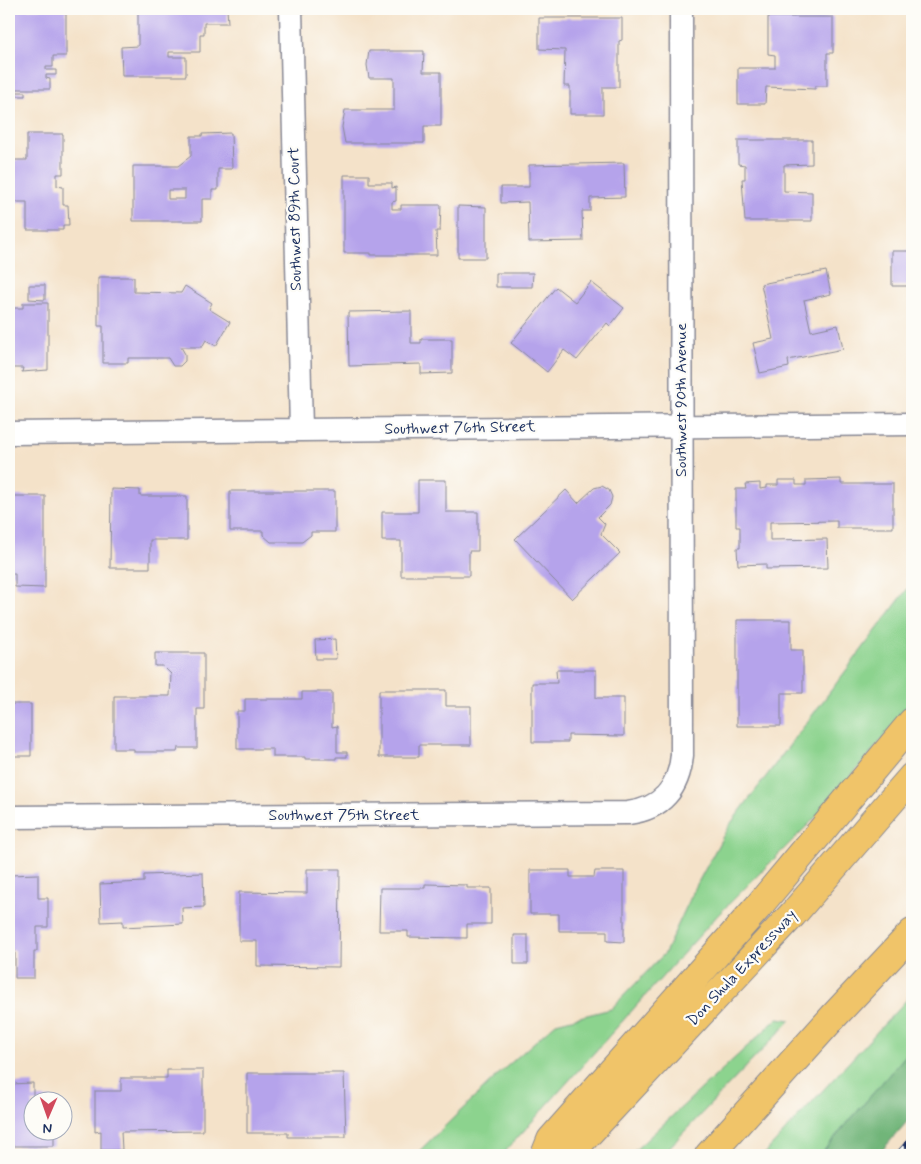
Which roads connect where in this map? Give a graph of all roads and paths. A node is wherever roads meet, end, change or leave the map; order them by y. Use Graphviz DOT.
graph roads {
  1 [pos="291,9"];
  2 [pos="681,9"];
  3 [pos="912,424"];
  4 [pos="681,426"];
  5 [pos="301,429"];
  6 [pos="9,433"];
  7 [pos="912,722"];
  8 [pos="912,777"];
  9 [pos="672,790"];
  10 [pos="9,817"];
  11 [pos="912,933"];
  12 [pos="545,1155"];
  13 [pos="568,1155"];
  14 [pos="709,1155"];
  1 -- 5 [label="street, Southwest 89th Court"];
  2 -- 4 [label="street, Southwest 90th Avenue"];
  3 -- 4 [label="street, Southwest 76th Street"];
  4 -- 5 [label="street, Southwest 76th Street"];
  4 -- 9 [label="street, Southwest 90th Avenue"];
  5 -- 6 [label="street, Southwest 76th Street"];
  7 -- 12 [label="highway"];
  8 -- 13 [label="highway, Don Shula Expressway"];
  9 -- 10 [label="street, Southwest 75th Street"];
  11 -- 14 [label="highway"];
}
